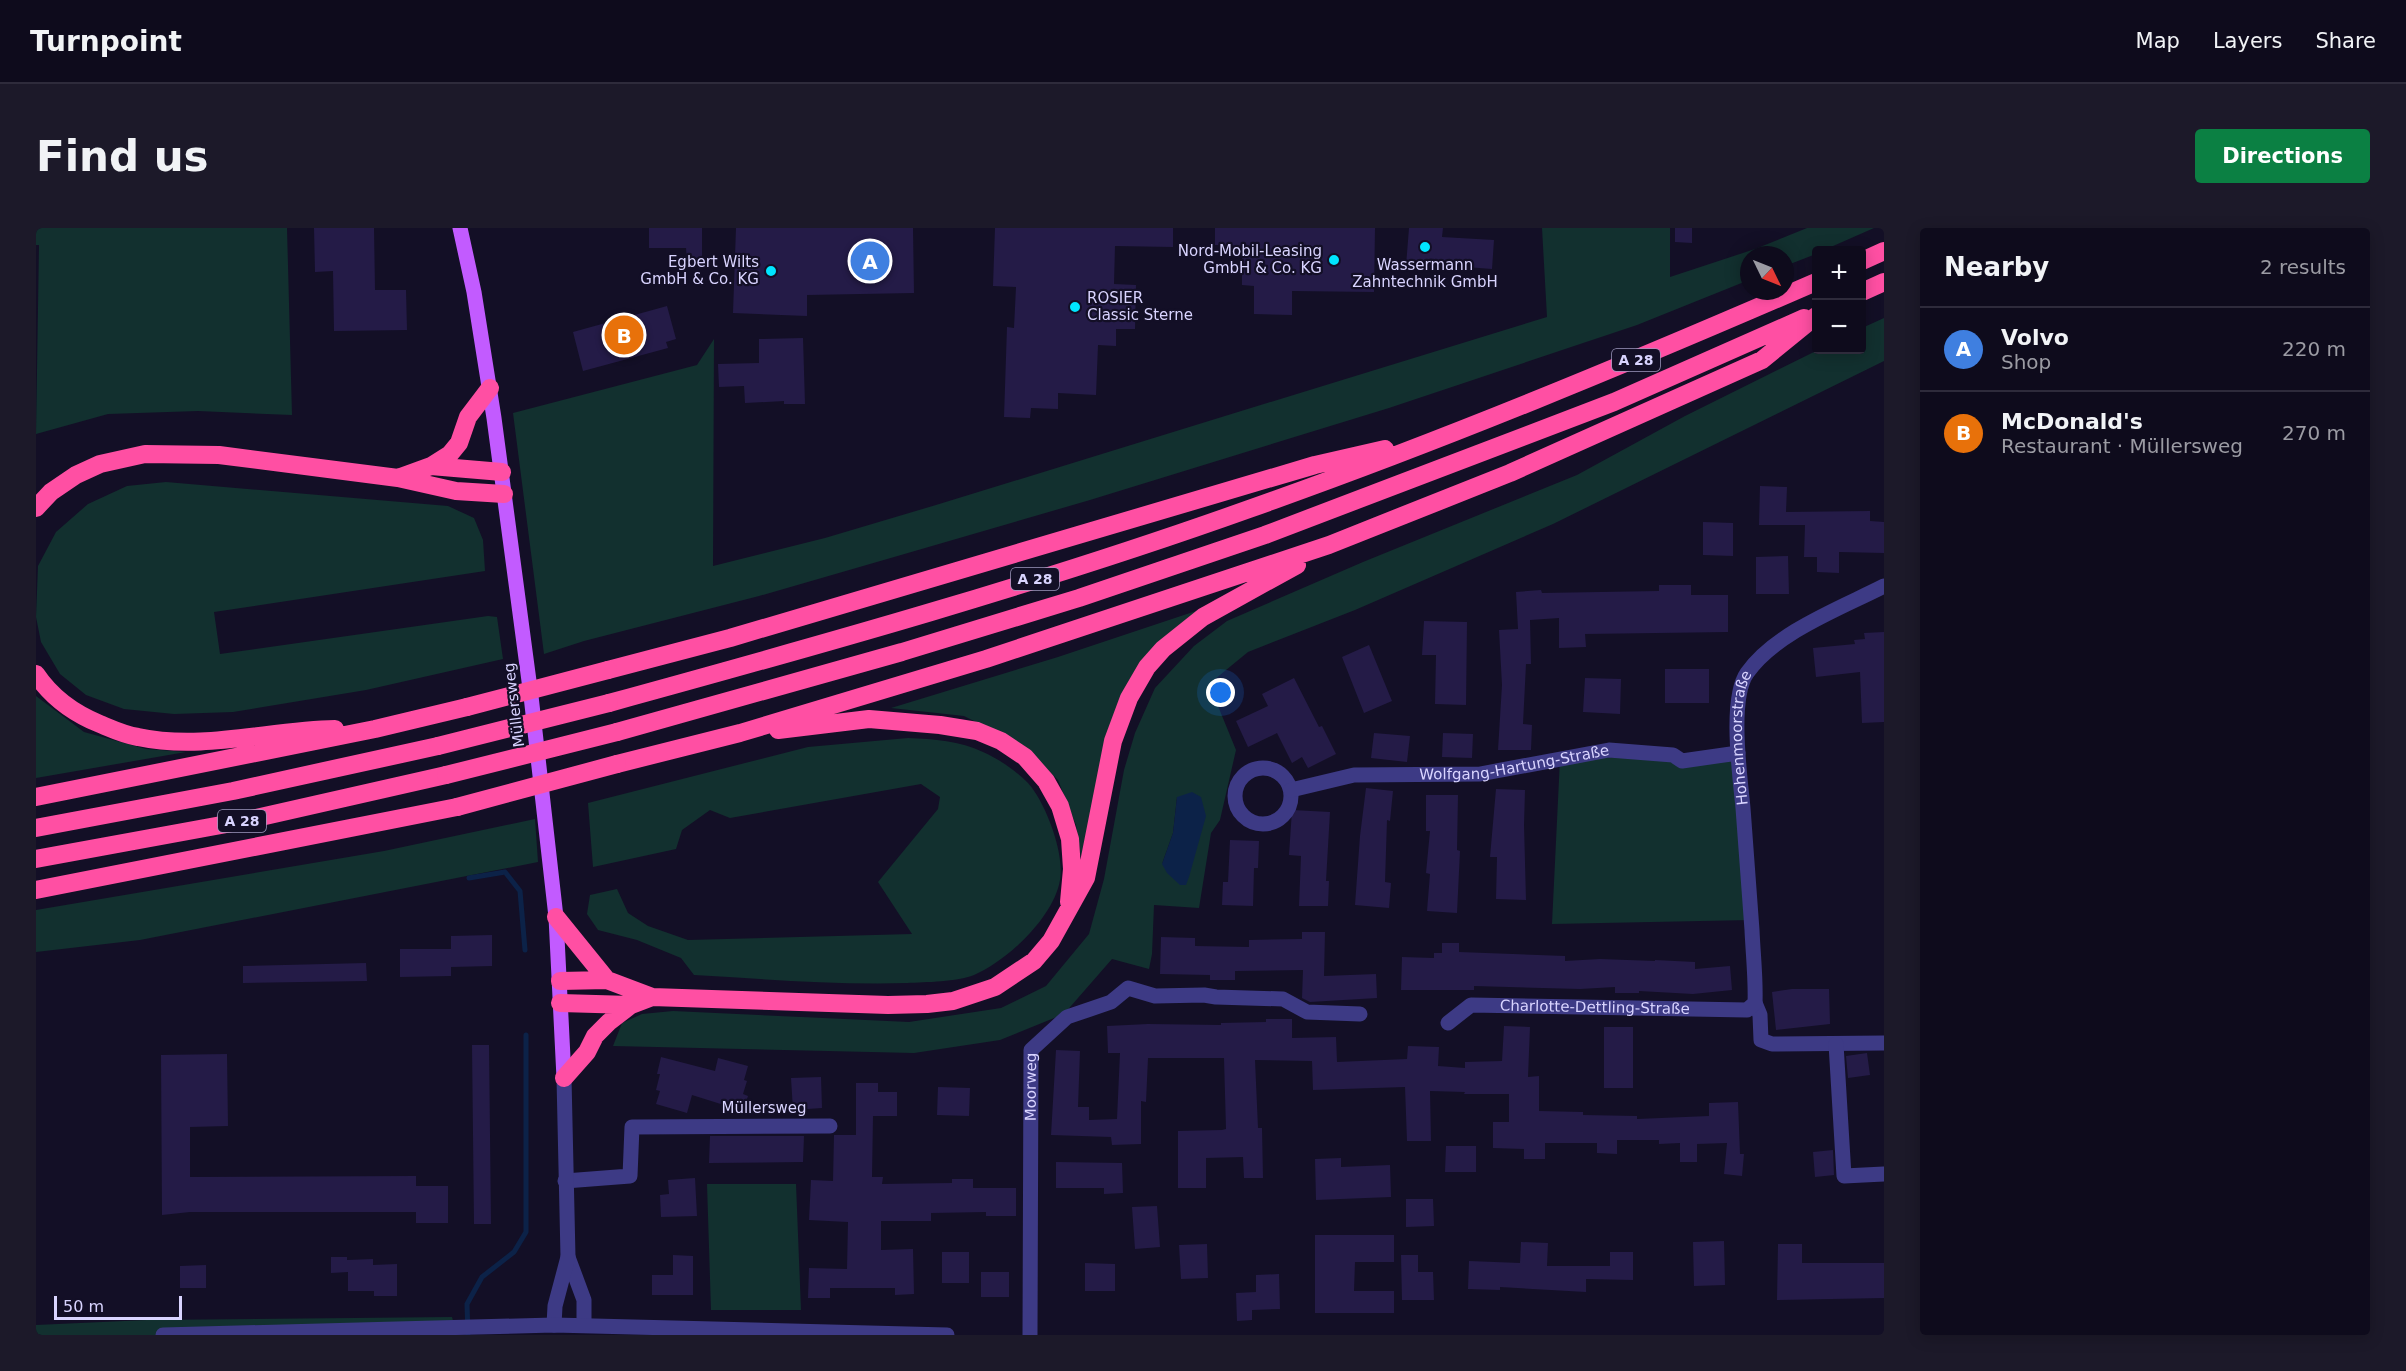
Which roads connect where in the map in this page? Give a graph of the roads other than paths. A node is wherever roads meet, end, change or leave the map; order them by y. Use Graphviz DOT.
graph roads {
  1 [pos="460,228"];
  2 [pos="1884,250"];
  3 [pos="1866,259"];
  4 [pos="1884,282"];
  5 [pos="1812,284"];
  6 [pos="1866,290"];
  7 [pos="1812,317"];
  8 [pos="1812,318"];
  9 [pos="490,388"];
  10 [pos="1454,433"];
  11 [pos="431,466"];
  12 [pos="501,472"];
  13 [pos="398,478"];
  14 [pos="504,494"];
  15 [pos="36,508"];
  16 [pos="1329,545"];
  17 [pos="1884,586"];
  18 [pos="36,674"];
  19 [pos="375,729"];
  20 [pos="740,733"];
  21 [pos="1738,753"];
  22 [pos="1291,790"];
  23 [pos="36,797"];
  24 [pos="36,828"];
  25 [pos="36,859"];
  26 [pos="36,890"];
  27 [pos="1069,909"];
  28 [pos="556,917"];
  29 [pos="607,980"];
  30 [pos="560,981"];
  31 [pos="652,997"];
  32 [pos="560,1003"];
  33 [pos="632,1005"];
  34 [pos="1750,1006"];
  35 [pos="1360,1014"];
  36 [pos="1448,1023"];
  37 [pos="1884,1043"];
  38 [pos="1836,1044"];
  39 [pos="564,1078"];
  40 [pos="830,1126"];
  41 [pos="1884,1174"];
  42 [pos="565,1181"];
  43 [pos="568,1257"];
  44 [pos="554,1325"];
  45 [pos="584,1325"];
  46 [pos="163,1335"];
  47 [pos="947,1335"];
  48 [pos="1030,1335"];
  1 -- 9 [label="main road, Müllersweg"];
  2 -- 3 [label="highway"];
  4 -- 6 [label="highway"];
  5 -- 10 [label="highway, A 28"];
  7 -- 25 [label="highway, A 28, bridge"];
  8 -- 16 [label="highway"];
  9 -- 11 [label="highway"];
  9 -- 12 [label="main road, Müllersweg"];
  10 -- 19 [label="highway, bridge"];
  10 -- 24 [label="highway, A 28, bridge"];
  11 -- 12 [label="highway"];
  11 -- 13 [label="highway"];
  12 -- 14 [label="main road, Müllersweg"];
  13 -- 14 [label="highway"];
  13 -- 15 [label="highway"];
  14 -- 28 [label="main road, Müllersweg"];
  16 -- 20 [label="highway"];
  16 -- 27 [label="highway"];
  17 -- 21 [label="street, Hohenmoorstraße"];
  18 -- 19 [label="highway"];
  19 -- 23 [label="highway"];
  20 -- 26 [label="highway, bridge"];
  20 -- 27 [label="highway"];
  21 -- 22 [label="street, Wolfgang-Hartung-Straße"];
  21 -- 34 [label="street, Hohenmoorstraße"];
  27 -- 31 [label="highway"];
  28 -- 29 [label="highway"];
  28 -- 30 [label="main road, Müllersweg"];
  29 -- 30 [label="highway"];
  29 -- 31 [label="highway"];
  30 -- 32 [label="main road, Müllersweg"];
  31 -- 33 [label="highway"];
  32 -- 33 [label="highway"];
  32 -- 39 [label="main road, Müllersweg"];
  33 -- 39 [label="highway"];
  34 -- 36 [label="street, Charlotte-Dettling-Straße"];
  34 -- 38 [label="street, Hohenmoorstraße"];
  35 -- 48 [label="street, Moorweg"];
  37 -- 38 [label="street, Hohenmoorstraße"];
  38 -- 41 [label="street"];
  39 -- 42 [label="street, Müllersweg"];
  40 -- 42 [label="street, Müllersweg"];
  42 -- 43 [label="street, Müllersweg"];
  43 -- 44 [label="street, Müllersweg"];
  43 -- 45 [label="street, Müllersweg"];
  44 -- 45 [label="street"];
  44 -- 46 [label="street"];
  45 -- 47 [label="street"];
}
